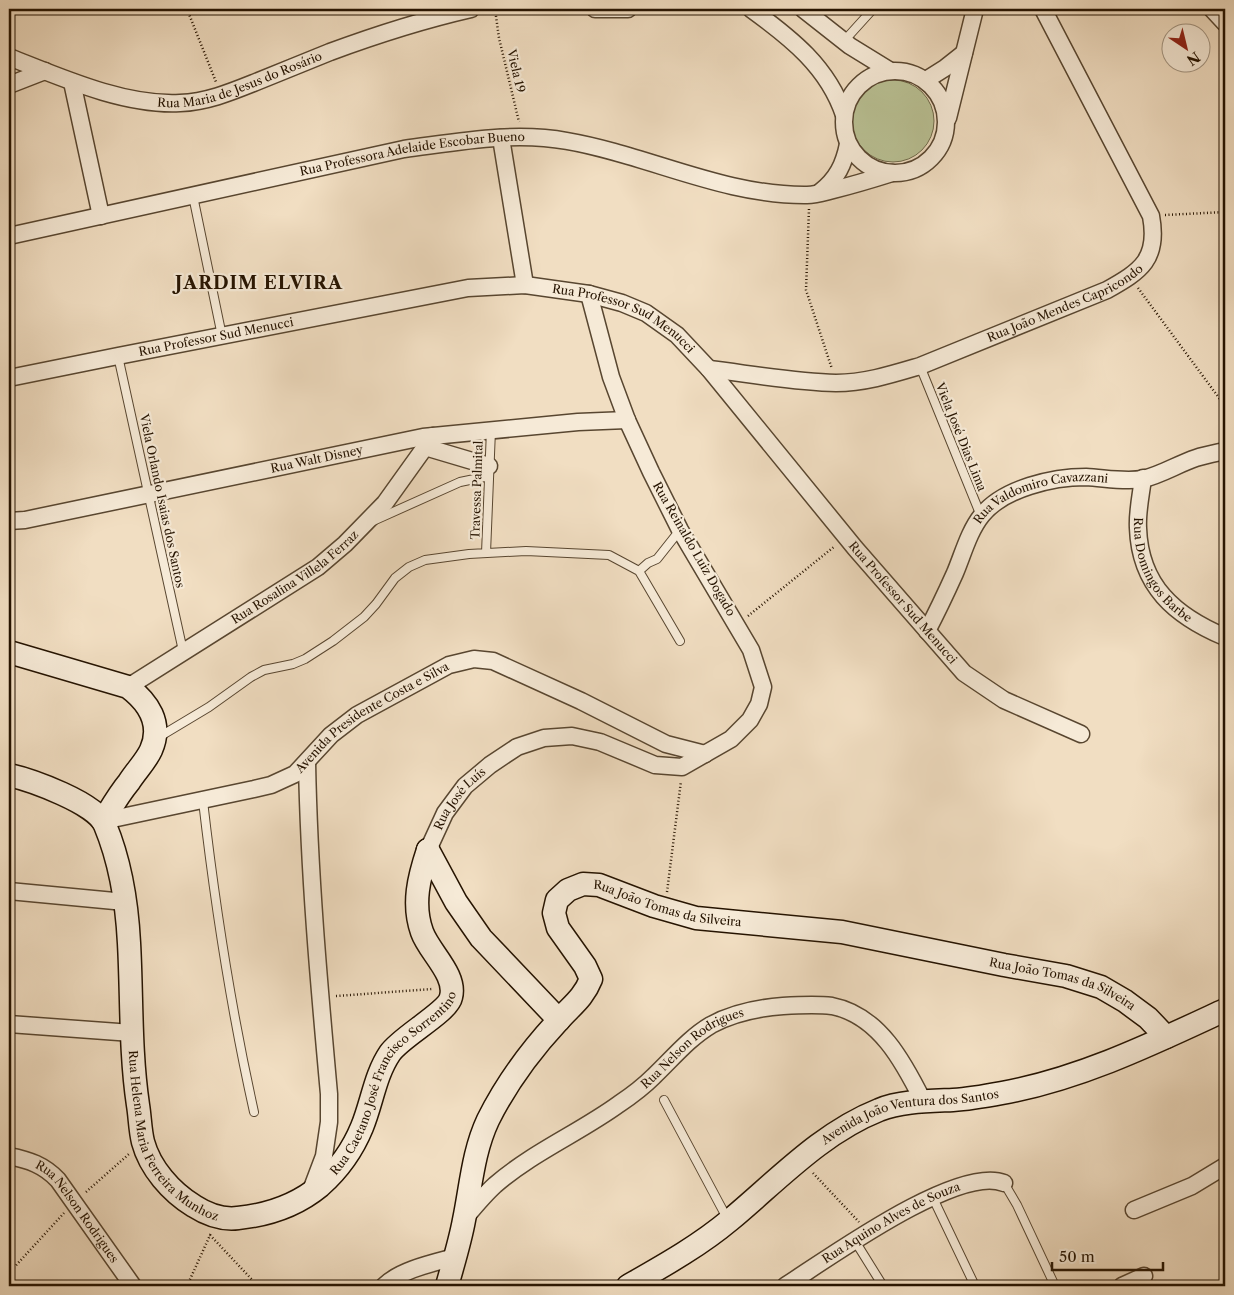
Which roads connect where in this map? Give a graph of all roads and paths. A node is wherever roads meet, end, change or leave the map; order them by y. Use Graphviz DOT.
graph roads {
  1 [pos="187,9"];
  2 [pos="471,9"];
  3 [pos="495,9"];
  4 [pos="595,9"];
  5 [pos="628,9"];
  6 [pos="751,9"];
  7 [pos="803,9"];
  8 [pos="873,9"];
  9 [pos="975,9"];
  10 [pos="1043,9"];
  11 [pos="1212,9"];
  12 [pos="1225,23"];
  13 [pos="844,41"];
  14 [pos="964,53"];
  15 [pos="9,57"];
  16 [pos="889,70"];
  17 [pos="46,71"];
  18 [pos="926,80"];
  19 [pos="72,82"];
  20 [pos="9,85"];
  21 [pos="221,95"];
  22 [pos="844,115"];
  23 [pos="947,121"];
  24 [pos="522,137"];
  25 [pos="501,138"];
  26 [pos="848,144"];
  27 [pos="892,173"];
  28 [pos="813,194"];
  29 [pos="193,196"];
  30 [pos="1225,212"];
  31 [pos="101,216"];
  32 [pos="1151,216"];
  33 [pos="9,236"];
  34 [pos="1130,277"];
  35 [pos="525,286"];
  36 [pos="589,294"];
  37 [pos="222,336"];
  38 [pos="118,356"];
  39 [pos="920,366"];
  40 [pos="709,369"];
  41 [pos="9,378"];
  42 [pos="837,383"];
  43 [pos="1225,406"];
  44 [pos="627,420"];
  45 [pos="491,430"];
  46 [pos="429,441"];
  47 [pos="1225,451"];
  48 [pos="489,471"];
  49 [pos="1143,478"];
  50 [pos="150,495"];
  51 [pos="981,516"];
  52 [pos="9,521"];
  53 [pos="365,525"];
  54 [pos="680,530"];
  55 [pos="846,537"];
  56 [pos="486,553"];
  57 [pos="640,571"];
  58 [pos="737,625"];
  59 [pos="927,632"];
  60 [pos="1225,637"];
  61 [pos="680,641"];
  62 [pos="183,651"];
  63 [pos="9,652"];
  64 [pos="128,686"];
  65 [pos="1082,734"];
  66 [pos="155,739"];
  67 [pos="706,754"];
  68 [pos="307,762"];
  69 [pos="682,767"];
  70 [pos="9,775"];
  71 [pos="203,801"];
  72 [pos="103,821"];
  73 [pos="428,850"];
  74 [pos="9,891"];
  75 [pos="125,902"];
  76 [pos="664,909"];
  77 [pos="451,987"];
  78 [pos="320,997"];
  79 [pos="1223,1016"];
  80 [pos="559,1020"];
  81 [pos="9,1024"];
  82 [pos="132,1033"];
  83 [pos="1166,1037"];
  84 [pos="664,1100"];
  85 [pos="923,1101"];
  86 [pos="254,1112"];
  87 [pos="9,1156"];
  88 [pos="1225,1166"];
  89 [pos="809,1168"];
  90 [pos="1004,1183"];
  91 [pos="309,1196"];
  92 [pos="932,1196"];
  93 [pos="1134,1210"];
  94 [pos="464,1220"];
  95 [pos="728,1221"];
  96 [pos="214,1227"];
  97 [pos="869,1232"];
  98 [pos="855,1241"];
  99 [pos="455,1257"];
  100 [pos="1144,1276"];
  101 [pos="133,1286"];
  102 [pos="187,1286"];
  103 [pos="258,1286"];
  104 [pos="384,1286"];
  105 [pos="447,1286"];
  106 [pos="628,1286"];
  107 [pos="785,1286"];
  108 [pos="883,1286"];
  109 [pos="975,1286"];
  110 [pos="1055,1286"];
  111 [pos="1122,1286"];
  1 -- 21 [label="path"];
  2 -- 21 [label="street, Rua Maria de Jesus do Rosário"];
  3 -- 24 [label="path, Viela 19"];
  4 -- 5 [label="street"];
  6 -- 22 [label="street"];
  7 -- 13 [label="street"];
  8 -- 13 [label="lane"];
  9 -- 14 [label="street"];
  10 -- 32 [label="street, Rua João Mendes Capricondo"];
  11 -- 12 [label="street"];
  13 -- 16 [label="street"];
  14 -- 18 [label="street"];
  14 -- 23 [label="street"];
  15 -- 17 [label="street, Rua Maria de Jesus do Rosário"];
  16 -- 18 [label="street"];
  16 -- 22 [label="street"];
  17 -- 19 [label="street, Rua Maria de Jesus do Rosário"];
  17 -- 20 [label="street"];
  18 -- 23 [label="street"];
  19 -- 21 [label="street, Rua Maria de Jesus do Rosário"];
  19 -- 31 [label="street"];
  22 -- 26 [label="street"];
  23 -- 27 [label="street"];
  24 -- 25 [label="street, Rua Professora Adelaide Escobar Bueno"];
  24 -- 28 [label="street, Rua Professora Adelaide Escobar Bueno"];
  25 -- 29 [label="street, Rua Professora Adelaide Escobar Bueno"];
  25 -- 35 [label="street"];
  26 -- 27 [label="street"];
  26 -- 28 [label="street"];
  27 -- 28 [label="street, Rua Professora Adelaide Escobar Bueno"];
  28 -- 42 [label="path"];
  29 -- 31 [label="street, Rua Professora Adelaide Escobar Bueno"];
  29 -- 37 [label="lane"];
  30 -- 32 [label="path"];
  31 -- 33 [label="street, Rua Professora Adelaide Escobar Bueno"];
  32 -- 34 [label="street, Rua João Mendes Capricondo"];
  34 -- 39 [label="street, Rua João Mendes Capricondo"];
  34 -- 43 [label="path"];
  35 -- 36 [label="street, Rua Professor Sud Menucci"];
  35 -- 37 [label="street, Rua Professor Sud Menucci"];
  36 -- 40 [label="street, Rua Professor Sud Menucci"];
  36 -- 44 [label="street, Rua Reinaldo Luiz Dogado"];
  37 -- 38 [label="street, Rua Professor Sud Menucci"];
  38 -- 41 [label="street, Rua Professor Sud Menucci"];
  38 -- 50 [label="lane, Viela Orlando Isaias dos Santos"];
  39 -- 42 [label="street, Rua João Mendes Capricondo"];
  39 -- 51 [label="lane, Viela José Dias Lima"];
  40 -- 42 [label="street, Rua João Mendes Capricondo"];
  40 -- 55 [label="street, Rua Professor Sud Menucci"];
  44 -- 45 [label="street, Rua Walt Disney"];
  44 -- 54 [label="street, Rua Reinaldo Luiz Dogado"];
  45 -- 46 [label="street, Rua Walt Disney"];
  45 -- 48 [label="lane, Travessa Palmital"];
  46 -- 48 [label="street"];
  46 -- 50 [label="street, Rua Walt Disney"];
  46 -- 53 [label="street, Rua Rosalina Villela Ferraz"];
  47 -- 49 [label="street, Rua Valdomiro Cavazzani"];
  48 -- 53 [label="lane"];
  48 -- 56 [label="lane, Travessa Palmital"];
  49 -- 51 [label="street, Rua Valdomiro Cavazzani"];
  49 -- 60 [label="street, Rua Domingos Barbe"];
  50 -- 52 [label="street, Rua Walt Disney"];
  50 -- 62 [label="lane, Viela Orlando Isaias dos Santos"];
  51 -- 59 [label="street, Rua Valdomiro Cavazzani"];
  53 -- 62 [label="street, Rua Rosalina Villela Ferraz"];
  54 -- 57 [label="lane"];
  54 -- 58 [label="street, Rua Reinaldo Luiz Dogado"];
  55 -- 58 [label="path"];
  55 -- 59 [label="street, Rua Professor Sud Menucci"];
  56 -- 57 [label="lane, Travessa Palmital"];
  56 -- 66 [label="lane"];
  57 -- 61 [label="lane"];
  58 -- 67 [label="street, Rua Reinaldo Luiz Dogado"];
  59 -- 65 [label="street, Rua Professor Sud Menucci"];
  62 -- 64 [label="street, Rua Rosalina Villela Ferraz"];
  63 -- 64 [label="street"];
  64 -- 66 [label="street"];
  66 -- 72 [label="street"];
  67 -- 68 [label="street, Avenida Presidente Costa e Silva"];
  67 -- 69 [label="street"];
  68 -- 71 [label="street, Avenida Presidente Costa e Silva"];
  68 -- 78 [label="street"];
  69 -- 73 [label="street, Rua José Luís"];
  69 -- 76 [label="path"];
  70 -- 72 [label="street"];
  71 -- 72 [label="street, Avenida Presidente Costa e Silva"];
  71 -- 86 [label="lane"];
  72 -- 75 [label="street, Rua Helena Maria Ferreira Munhoz"];
  73 -- 77 [label="street, Rua Caetano José Francisco Sorrentino"];
  73 -- 80 [label="street"];
  74 -- 75 [label="street"];
  75 -- 82 [label="street, Rua Helena Maria Ferreira Munhoz"];
  76 -- 80 [label="street, Rua João Tomas da Silveira"];
  76 -- 83 [label="street, Rua João Tomas da Silveira"];
  77 -- 78 [label="path"];
  77 -- 91 [label="street, Rua Caetano José Francisco Sorrentino"];
  78 -- 91 [label="street"];
  79 -- 83 [label="street, Avenida João Ventura dos Santos"];
  80 -- 94 [label="street, Rua João Tomas da Silveira"];
  81 -- 82 [label="street"];
  82 -- 96 [label="street, Rua Helena Maria Ferreira Munhoz"];
  83 -- 85 [label="street, Avenida João Ventura dos Santos"];
  84 -- 95 [label="lane"];
  85 -- 94 [label="street, Rua Nelson Rodrigues"];
  85 -- 95 [label="street, Avenida João Ventura dos Santos"];
  87 -- 101 [label="street, Rua Nelson Rodrigues"];
  88 -- 93 [label="street"];
  89 -- 97 [label="path"];
  90 -- 92 [label="street, Rua Aquino Alves de Souza"];
  90 -- 110 [label="lane"];
  91 -- 96 [label="street, Rua Helena Maria Ferreira Munhoz"];
  92 -- 97 [label="street, Rua Aquino Alves de Souza"];
  92 -- 109 [label="lane"];
  94 -- 99 [label="street, Rua João Tomas da Silveira"];
  95 -- 106 [label="street, Avenida João Ventura dos Santos"];
  96 -- 102 [label="path"];
  96 -- 103 [label="path"];
  97 -- 98 [label="street, Rua Aquino Alves de Souza"];
  98 -- 107 [label="street, Rua Aquino Alves de Souza"];
  98 -- 108 [label="lane"];
  99 -- 104 [label="street"];
  99 -- 105 [label="street, Rua João Tomas da Silveira"];
  100 -- 111 [label="street"];
}
